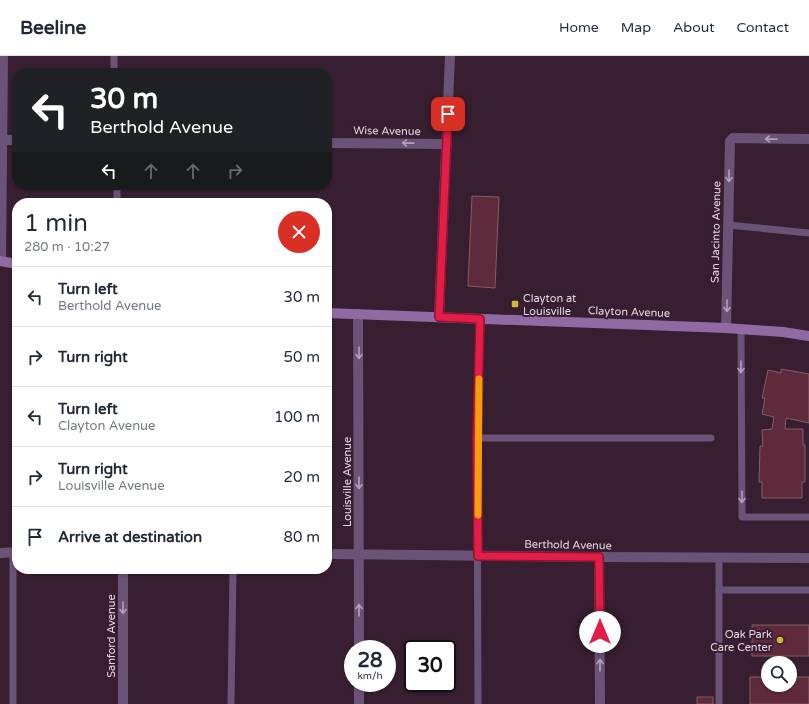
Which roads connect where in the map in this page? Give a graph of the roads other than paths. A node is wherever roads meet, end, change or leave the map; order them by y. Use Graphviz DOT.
graph roads {
  1 [pos="3,56"];
  2 [pos="114,56"];
  3 [pos="450,56"];
  4 [pos="114,68"];
  5 [pos="809,139"];
  6 [pos="2,140"];
  7 [pos="12,140"];
  8 [pos="332,143"];
  9 [pos="447,144"];
  10 [pos="1,152"];
  11 [pos="728,225"];
  12 [pos="809,233"];
  13 [pos="1,261"];
  14 [pos="12,263"];
  15 [pos="332,313"];
  16 [pos="358,314"];
  17 [pos="439,317"];
  18 [pos="480,319"];
  19 [pos="726,328"];
  20 [pos="742,328"];
  21 [pos="809,336"];
  22 [pos="477,438"];
  23 [pos="711,438"];
  24 [pos="809,517"];
  25 [pos="12,552"];
  26 [pos="0,553"];
  27 [pos="332,554"];
  28 [pos="359,554"];
  29 [pos="478,556"];
  30 [pos="599,557"];
  31 [pos="719,558"];
  32 [pos="809,558"];
  33 [pos="15,574"];
  34 [pos="123,574"];
  35 [pos="233,574"];
  36 [pos="719,590"];
  37 [pos="809,590"];
  38 [pos="359,640"];
  39 [pos="359,692"];
  40 [pos="13,704"];
  41 [pos="123,704"];
  42 [pos="232,704"];
  43 [pos="358,704"];
  44 [pos="478,704"];
  45 [pos="600,704"];
  46 [pos="718,704"];
  1 -- 6 [label="street"];
  2 -- 4 [label="lane"];
  3 -- 9 [label="street"];
  5 -- 11 [label="street, San Jacinto Avenue, one-way"];
  6 -- 7 [label="street"];
  6 -- 10 [label="street"];
  9 -- 8 [label="street, Wise Avenue, one-way"];
  9 -- 17 [label="street"];
  10 -- 13 [label="street"];
  11 -- 12 [label="lane"];
  11 -- 19 [label="street, San Jacinto Avenue, one-way"];
  13 -- 14 [label="street"];
  15 -- 16 [label="street, Clayton Avenue"];
  16 -- 17 [label="street, Clayton Avenue"];
  16 -- 28 [label="street, Louisville Avenue, one-way"];
  17 -- 18 [label="street, Clayton Avenue"];
  18 -- 19 [label="street, Clayton Avenue"];
  18 -- 22 [label="lane"];
  19 -- 20 [label="street, Clayton Avenue"];
  20 -- 21 [label="street, Clayton Avenue"];
  20 -- 24 [label="lane, one-way"];
  22 -- 23 [label="lane"];
  22 -- 29 [label="lane"];
  25 -- 26 [label="street"];
  27 -- 28 [label="street, Berthold Avenue"];
  28 -- 29 [label="street, Berthold Avenue"];
  38 -- 28 [label="street, Louisville Avenue, one-way"];
  29 -- 30 [label="street, Berthold Avenue"];
  29 -- 44 [label="lane"];
  30 -- 31 [label="street, Berthold Avenue"];
  45 -- 30 [label="street, one-way"];
  31 -- 32 [label="street, Berthold Avenue"];
  31 -- 36 [label="lane"];
  33 -- 40 [label="lane"];
  34 -- 41 [label="street, Sanford Avenue, one-way"];
  35 -- 42 [label="lane"];
  36 -- 37 [label="lane"];
  36 -- 46 [label="lane"];
  39 -- 43 [label="street"];
}
